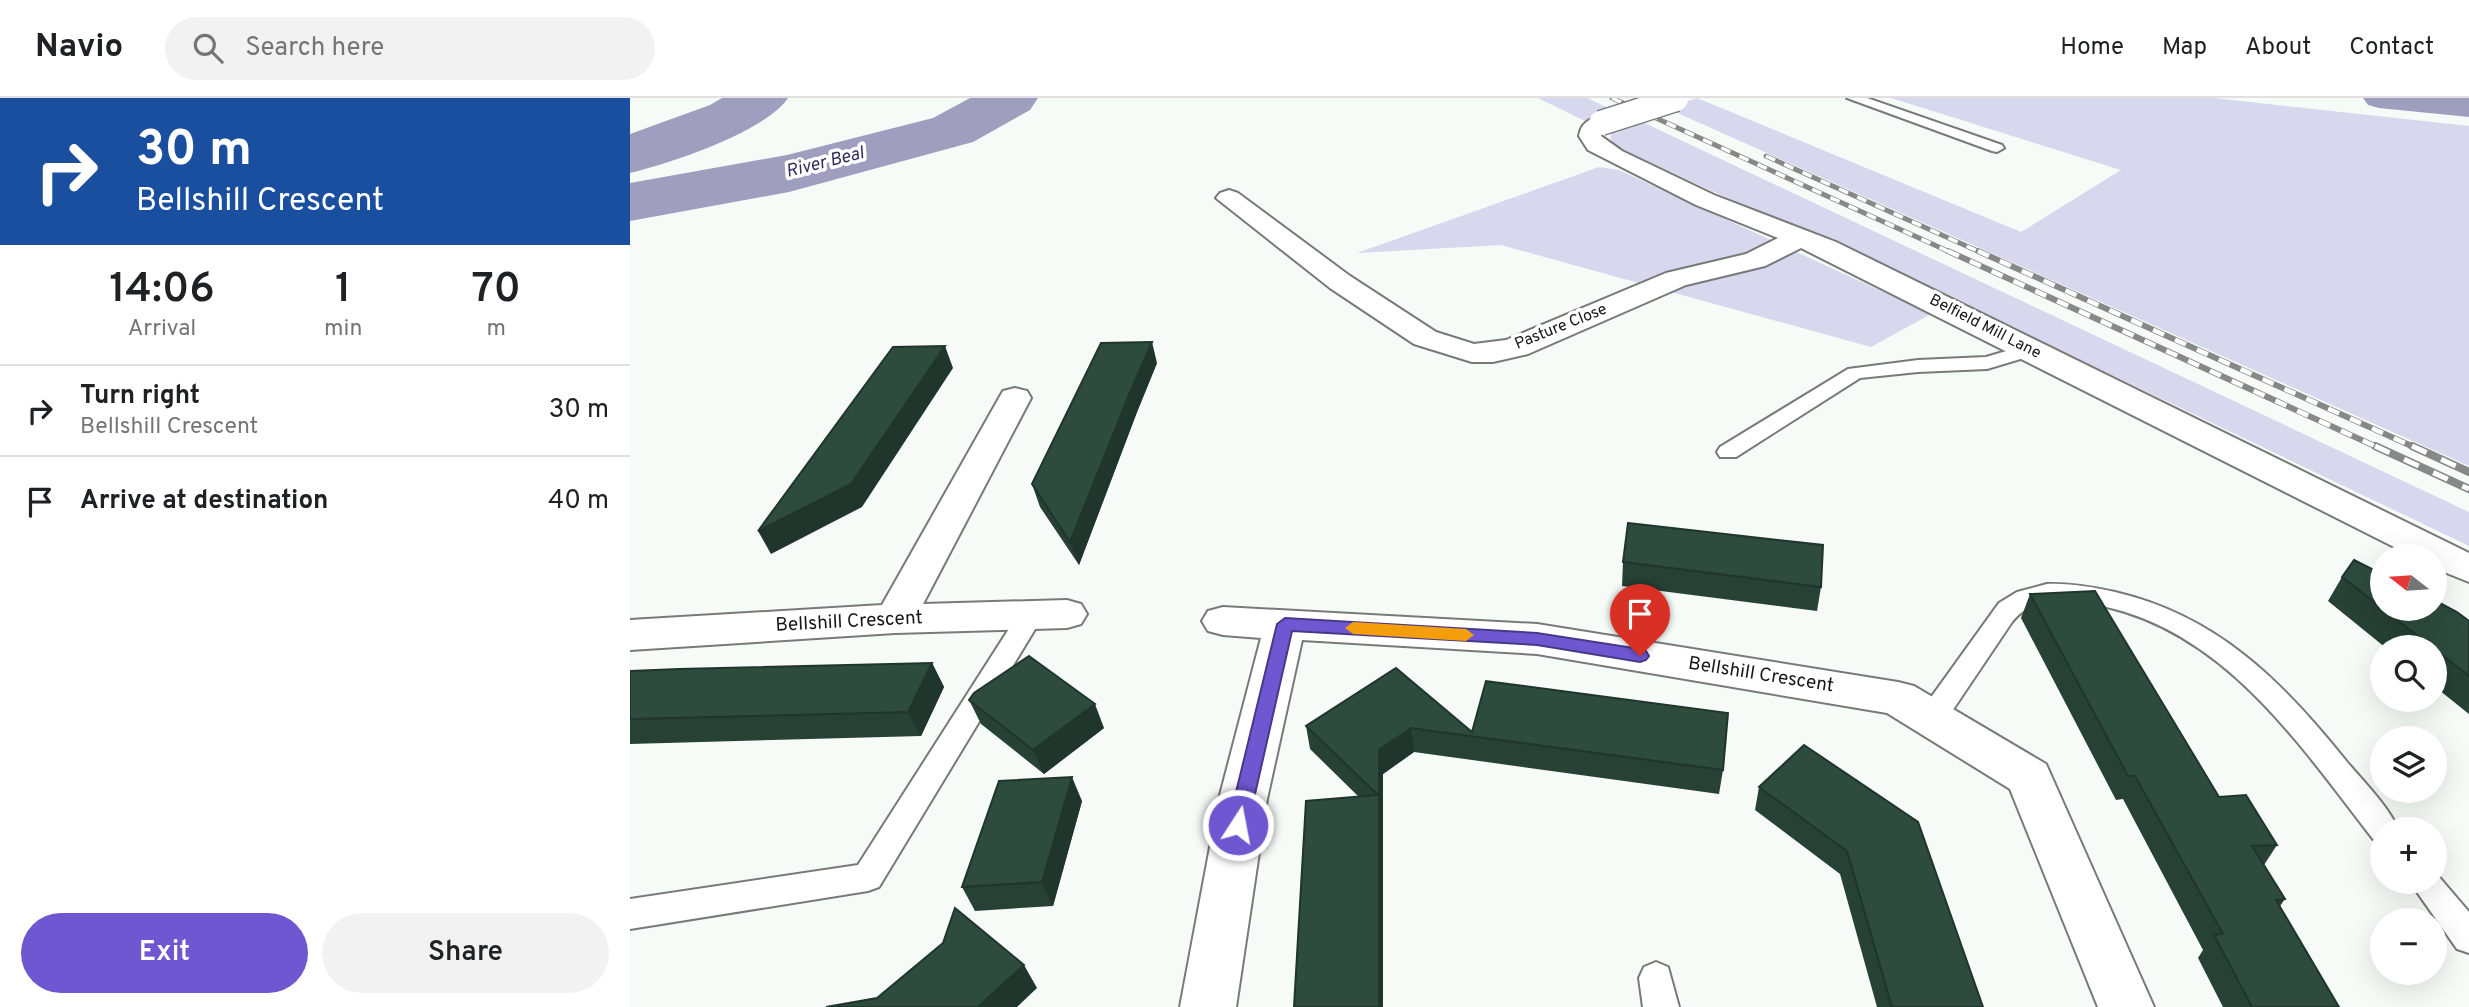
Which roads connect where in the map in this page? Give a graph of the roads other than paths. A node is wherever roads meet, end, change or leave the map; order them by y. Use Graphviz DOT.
graph roads {
  1 [pos="1854,98"];
  2 [pos="1678,99"];
  3 [pos="1997,148"];
  4 [pos="1229,198"];
  5 [pos="1800,238"];
  6 [pos="2030,350"];
  7 [pos="1016,398"];
  8 [pos="1728,452"];
  9 [pos="2469,569"];
  10 [pos="1049,615"];
  11 [pos="895,619"];
  12 [pos="1223,621"];
  13 [pos="1285,624"];
  14 [pos="630,635"];
  15 [pos="1932,718"];
  16 [pos="2374,817"];
  17 [pos="2435,894"];
  18 [pos="630,914"];
  19 [pos="2469,938"];
  20 [pos="1208,1007"];
  21 [pos="2126,1007"];
  1 -- 3 [label="lane"];
  2 -- 5 [label="street, Belfield Mill Lane, bridge"];
  4 -- 5 [label="street, Pasture Close"];
  5 -- 6 [label="street, Belfield Mill Lane"];
  6 -- 8 [label="lane"];
  6 -- 9 [label="street, Belfield Mill Lane"];
  7 -- 11 [label="street"];
  10 -- 11 [label="street, Bellshill Crescent"];
  10 -- 18 [label="lane"];
  11 -- 14 [label="street, Bellshill Crescent"];
  12 -- 13 [label="street, Bellshill Crescent"];
  13 -- 15 [label="street, Bellshill Crescent"];
  13 -- 20 [label="street"];
  15 -- 16 [label="lane"];
  15 -- 21 [label="street, Bellshill Crescent"];
  17 -- 19 [label="lane"];
}
